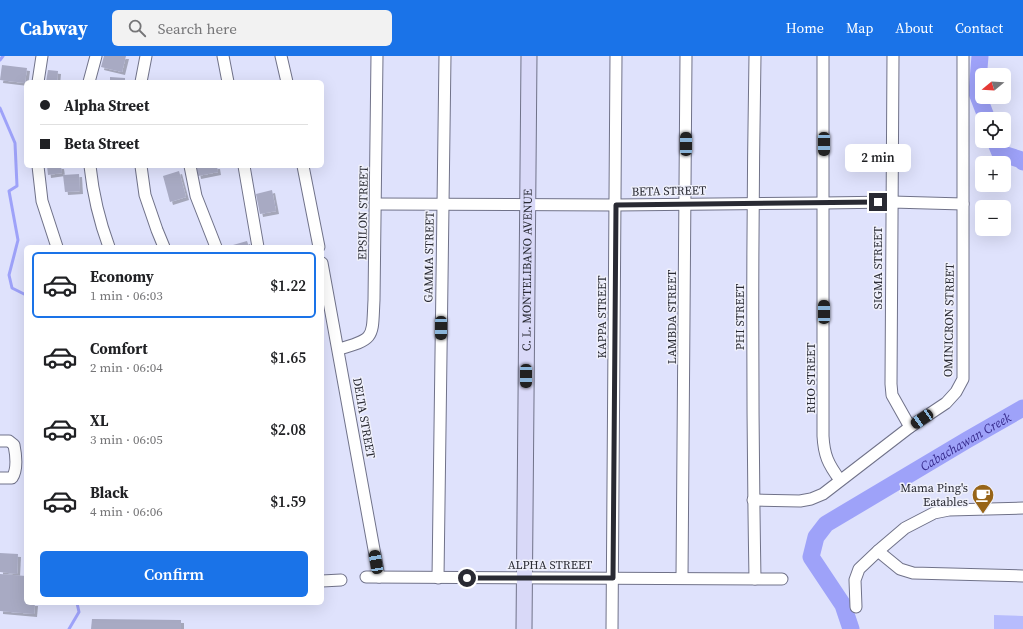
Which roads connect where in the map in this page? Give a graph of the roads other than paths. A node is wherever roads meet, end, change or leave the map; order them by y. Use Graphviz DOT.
graph roads {
  1 [pos="42,56"];
  2 [pos="96,56"];
  3 [pos="146,56"];
  4 [pos="223,56"];
  5 [pos="281,56"];
  6 [pos="377,56"];
  7 [pos="445,56"];
  8 [pos="529,56"];
  9 [pos="616,56"];
  10 [pos="686,56"];
  11 [pos="755,56"];
  12 [pos="823,56"];
  13 [pos="893,56"];
  14 [pos="963,56"];
  15 [pos="38,80"];
  16 [pos="90,80"];
  17 [pos="141,80"];
  18 [pos="228,80"];
  19 [pos="286,80"];
  20 [pos="38,168"];
  21 [pos="90,168"];
  22 [pos="142,168"];
  23 [pos="190,168"];
  24 [pos="244,168"];
  25 [pos="303,168"];
  26 [pos="892,202"];
  27 [pos="442,203"];
  28 [pos="686,203"];
  29 [pos="753,203"];
  30 [pos="824,203"];
  31 [pos="376,204"];
  32 [pos="528,204"];
  33 [pos="963,204"];
  34 [pos="616,205"];
  35 [pos="56,245"];
  36 [pos="107,245"];
  37 [pos="163,245"];
  38 [pos="215,245"];
  39 [pos="258,245"];
  40 [pos="319,245"];
  41 [pos="324,273"];
  42 [pos="339,349"];
  43 [pos="910,427"];
  44 [pos="0,441"];
  45 [pos="0,478"];
  46 [pos="840,480"];
  47 [pos="753,500"];
  48 [pos="1023,508"];
  49 [pos="878,551"];
  50 [pos="1023,576"];
  51 [pos="366,577"];
  52 [pos="379,577"];
  53 [pos="438,578"];
  54 [pos="525,578"];
  55 [pos="613,578"];
  56 [pos="682,578"];
  57 [pos="782,578"];
  58 [pos="755,579"];
  59 [pos="341,580"];
  60 [pos="324,581"];
  61 [pos="856,607"];
  62 [pos="524,629"];
  63 [pos="612,629"];
  1 -- 15 [label="street"];
  2 -- 16 [label="street"];
  3 -- 17 [label="street"];
  4 -- 18 [label="street"];
  5 -- 19 [label="street"];
  6 -- 31 [label="street, EPSILON STREET"];
  7 -- 27 [label="street, GAMMA STREET"];
  8 -- 32 [label="street, C. L. MONTELIBANO AVENUE"];
  9 -- 34 [label="street, KAPPA STREET"];
  10 -- 28 [label="street, LAMBDA STREET"];
  11 -- 29 [label="street, PHI STREET"];
  12 -- 30 [label="street, RHO STREET"];
  13 -- 26 [label="street, SIGMA STREET"];
  14 -- 33 [label="street, OMINICRON STREET"];
  20 -- 35 [label="street"];
  21 -- 36 [label="street"];
  22 -- 37 [label="street"];
  23 -- 38 [label="street"];
  24 -- 39 [label="street"];
  25 -- 40 [label="street"];
  26 -- 30 [label="street, BETA STREET"];
  26 -- 33 [label="street, BETA STREET"];
  26 -- 43 [label="street, SIGMA STREET"];
  27 -- 31 [label="street, BETA STREET"];
  27 -- 32 [label="street, BETA STREET"];
  27 -- 53 [label="street, GAMMA STREET"];
  28 -- 29 [label="street, BETA STREET"];
  28 -- 34 [label="street, BETA STREET"];
  28 -- 56 [label="street, LAMBDA STREET"];
  29 -- 30 [label="street, BETA STREET"];
  29 -- 47 [label="street, PHI STREET"];
  30 -- 46 [label="street, RHO STREET"];
  31 -- 42 [label="street, EPSILON STREET"];
  32 -- 34 [label="street, BETA STREET"];
  32 -- 54 [label="street, C. L. MONTELIBANO AVENUE"];
  33 -- 43 [label="street, OMINICRON STREET"];
  34 -- 55 [label="street, KAPPA STREET"];
  41 -- 42 [label="street, DELTA STREET"];
  42 -- 52 [label="street, DELTA STREET"];
  43 -- 46 [label="street, OMINICRON STREET"];
  44 -- 45 [label="street"];
  46 -- 47 [label="street, OMINICRON STREET"];
  47 -- 58 [label="street, PHI STREET"];
  48 -- 49 [label="street"];
  49 -- 50 [label="street"];
  49 -- 61 [label="street"];
  51 -- 52 [label="street, ALPHA STREET"];
  52 -- 53 [label="street, ALPHA STREET"];
  53 -- 54 [label="street, ALPHA STREET"];
  54 -- 55 [label="street, ALPHA STREET"];
  54 -- 62 [label="street, C. L. MONTELIBANO AVENUE"];
  55 -- 56 [label="street, ALPHA STREET"];
  55 -- 63 [label="street, KAPPA STREET"];
  56 -- 58 [label="street, ALPHA STREET"];
  57 -- 58 [label="street, ALPHA STREET"];
  59 -- 60 [label="street"];
}
